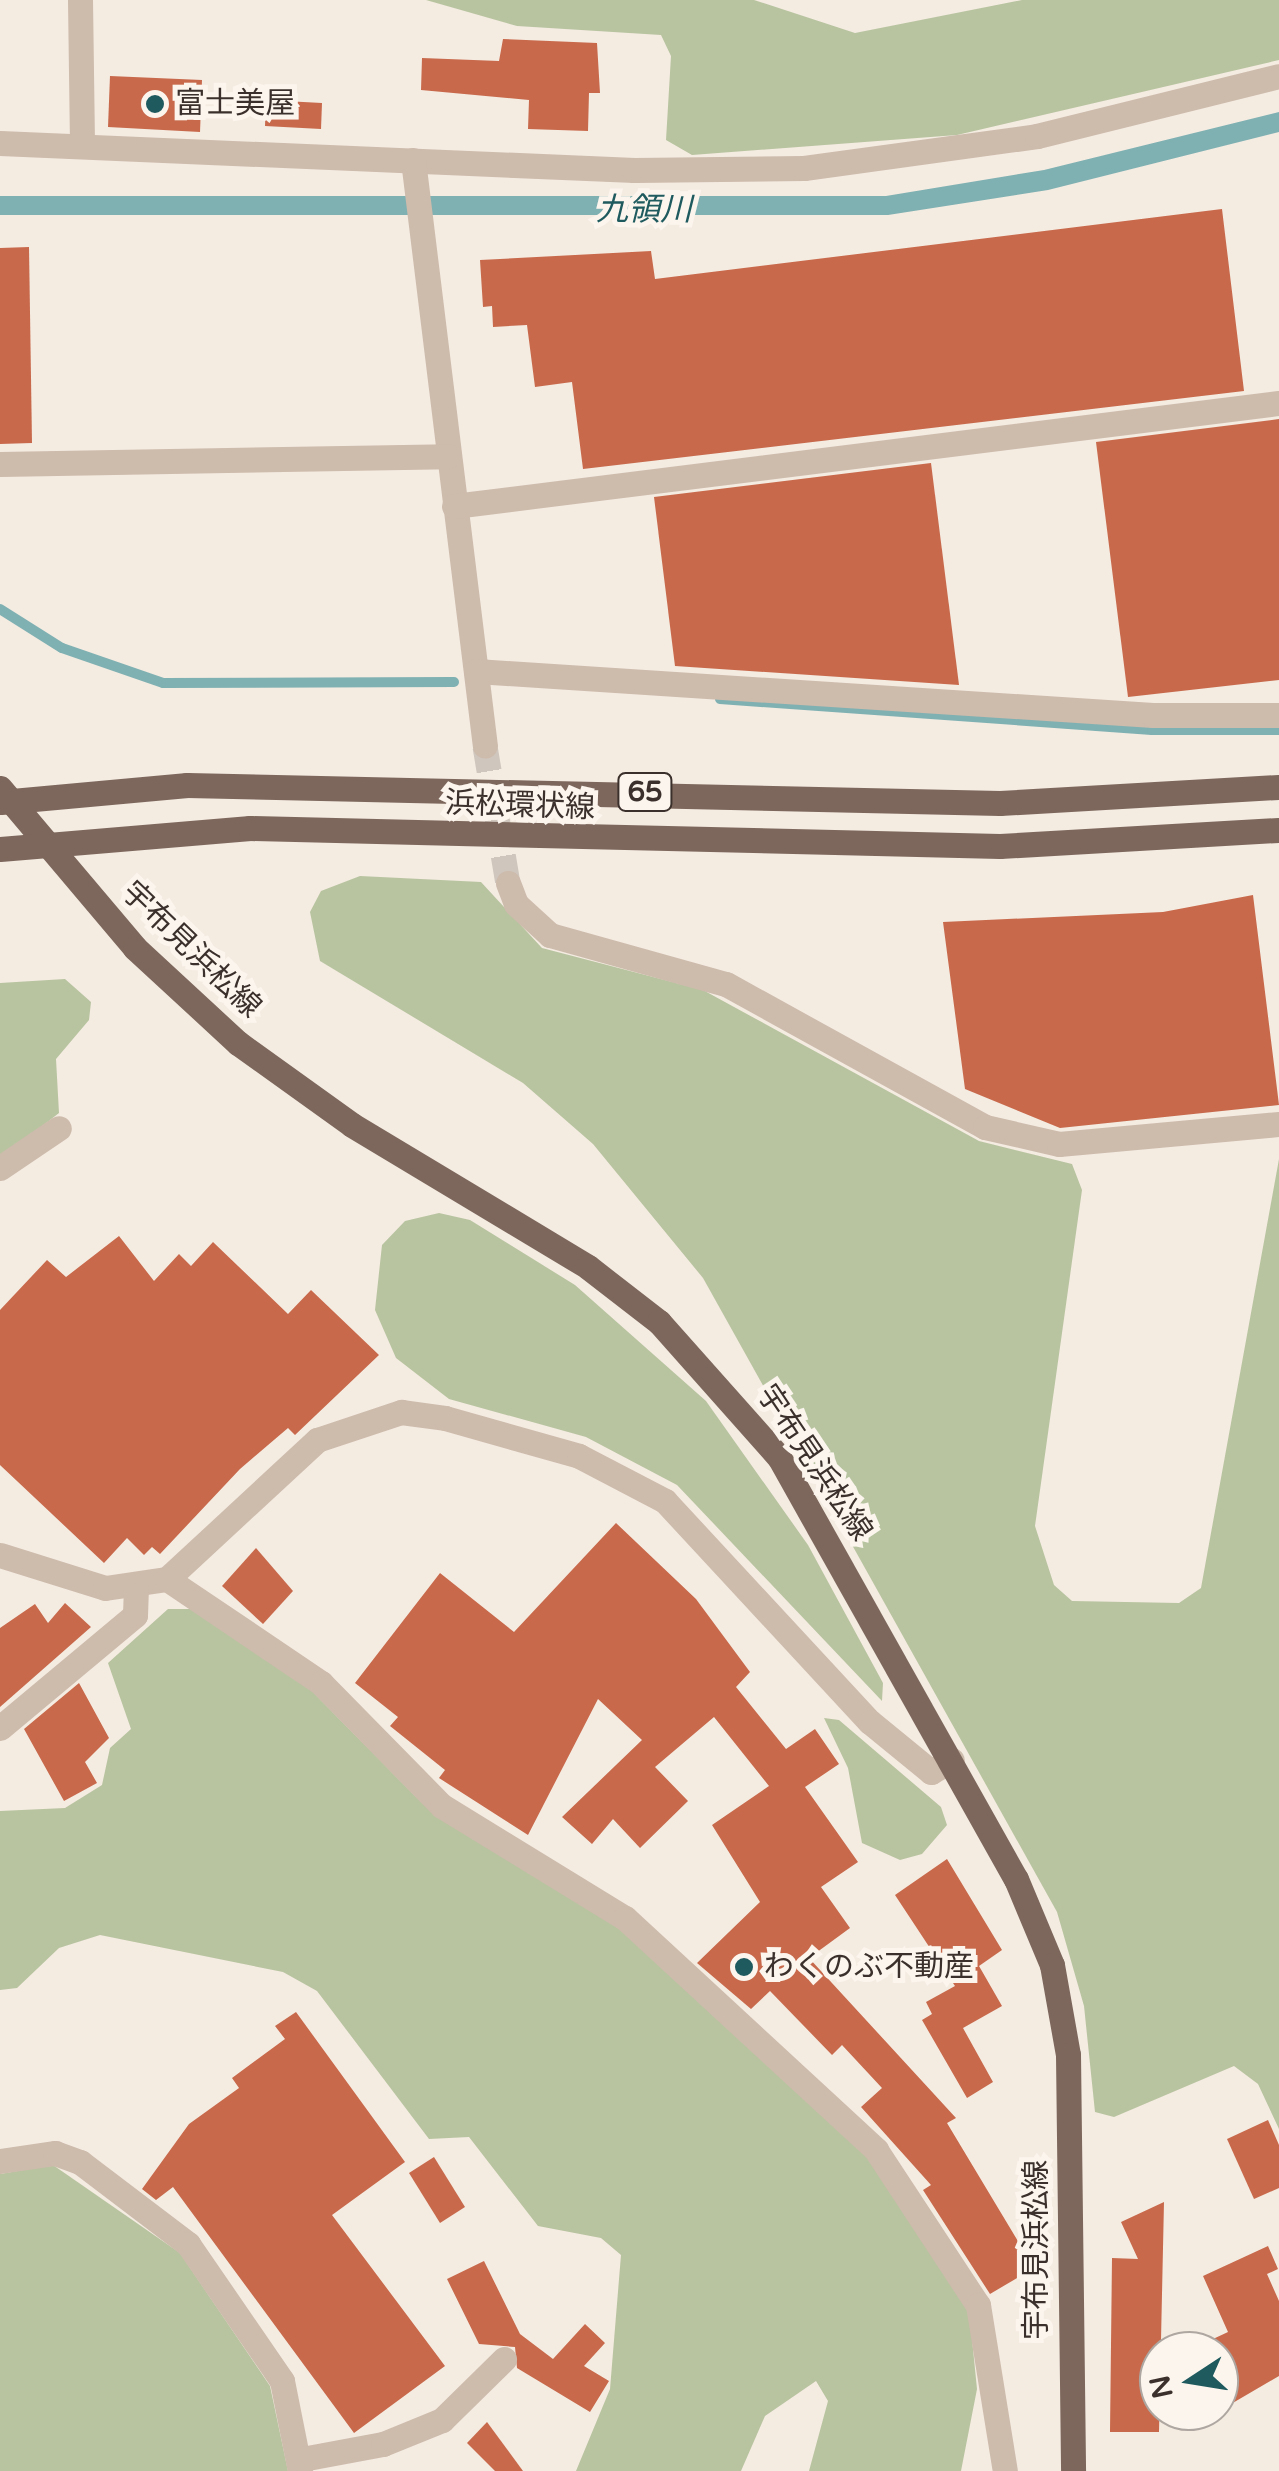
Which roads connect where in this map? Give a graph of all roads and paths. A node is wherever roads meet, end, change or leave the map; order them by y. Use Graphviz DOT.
graph roads {
  1 [pos="80,0"];
  2 [pos="1279,76"];
  3 [pos="0,143"];
  4 [pos="82,146"];
  5 [pos="413,160"];
  6 [pos="1279,403"];
  7 [pos="448,456"];
  8 [pos="0,464"];
  9 [pos="454,506"];
  10 [pos="476,670"];
  11 [pos="1279,715"];
  12 [pos="485,746"];
  13 [pos="1279,788"];
  14 [pos="4,797"];
  15 [pos="1279,830"];
  16 [pos="47,843"];
  17 [pos="0,849"];
  18 [pos="508,883"];
  19 [pos="1279,1124"];
  20 [pos="59,1128"];
  21 [pos="0,1168"];
  22 [pos="0,1555"];
  23 [pos="167,1579"];
  24 [pos="136,1589"];
  25 [pos="0,1728"];
  26 [pos="952,1760"];
  27 [pos="0,2161"];
  28 [pos="504,2359"];
  29 [pos="301,2465"];
  30 [pos="1006,2471"];
  31 [pos="1072,2471"];
  1 -- 4 [label="street"];
  2 -- 5 [label="street"];
  3 -- 4 [label="street"];
  4 -- 5 [label="street"];
  5 -- 7 [label="street"];
  6 -- 9 [label="street"];
  7 -- 8 [label="street"];
  7 -- 9 [label="street"];
  9 -- 10 [label="street"];
  10 -- 11 [label="street"];
  10 -- 12 [label="street"];
  13 -- 14 [label="main road, 浜松環状線 / 65"];
  14 -- 16 [label="main road, 宇布見浜松線"];
  15 -- 16 [label="main road, 浜松環状線 / 65"];
  16 -- 17 [label="main road, 浜松環状線 / 65"];
  16 -- 26 [label="main road, 宇布見浜松線"];
  18 -- 19 [label="street"];
  20 -- 21 [label="street"];
  22 -- 24 [label="street"];
  23 -- 24 [label="street"];
  23 -- 26 [label="street"];
  23 -- 30 [label="street"];
  24 -- 25 [label="street"];
  26 -- 31 [label="main road, 宇布見浜松線"];
  27 -- 29 [label="street"];
  28 -- 29 [label="street"];
}
